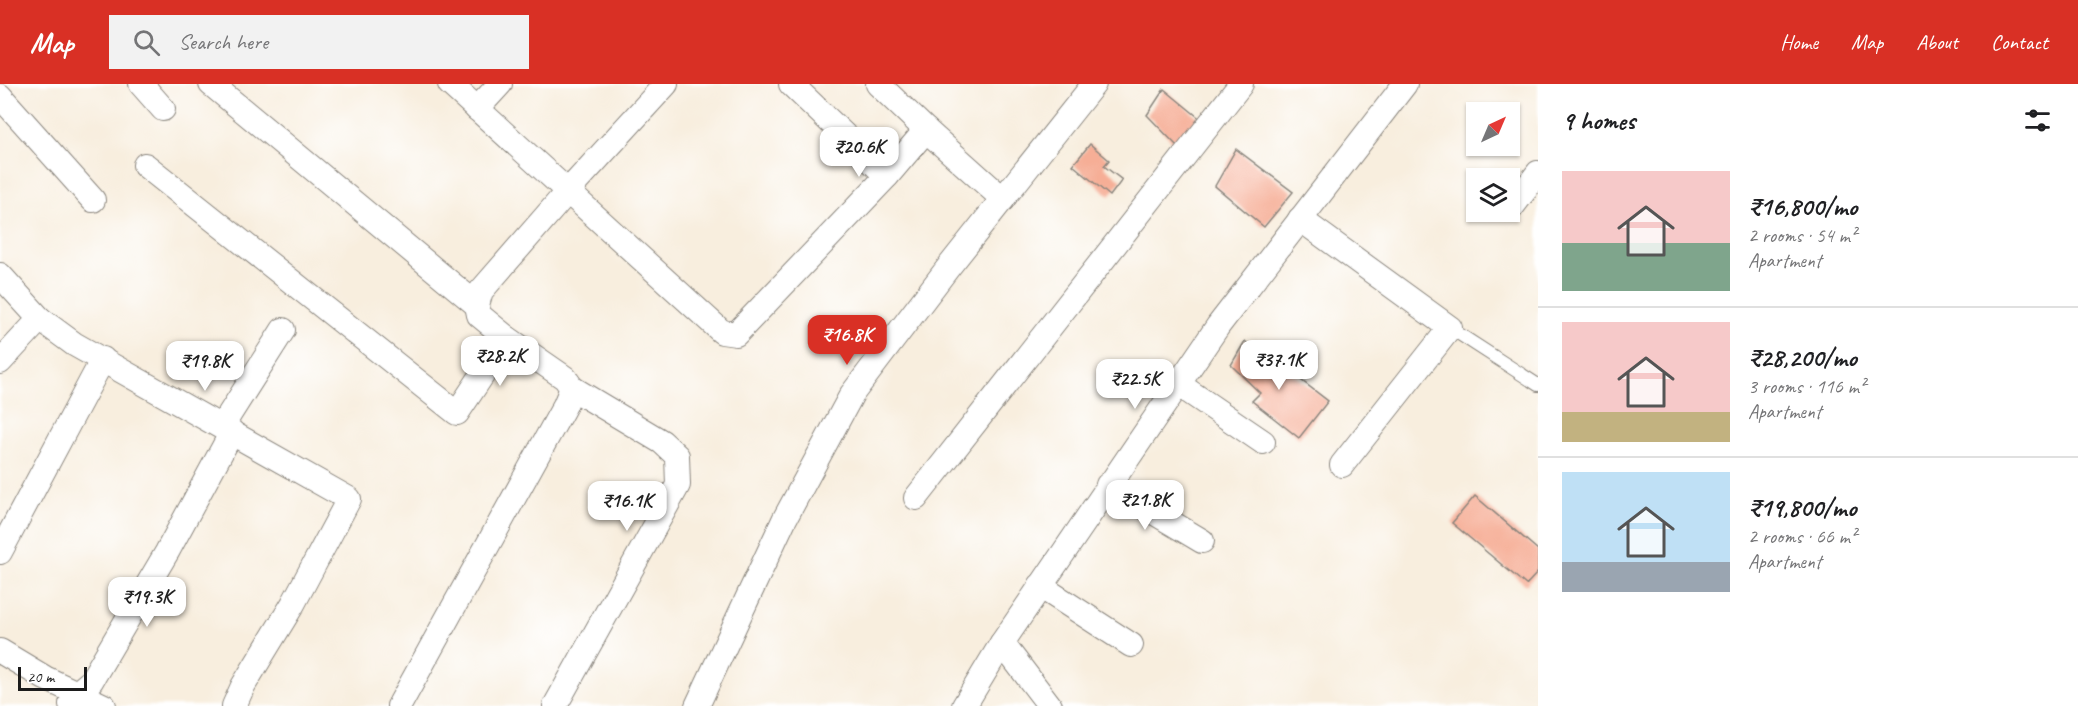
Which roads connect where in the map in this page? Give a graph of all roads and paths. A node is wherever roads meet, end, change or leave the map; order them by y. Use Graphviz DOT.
graph roads {
  1 [pos="141,84"];
  2 [pos="211,84"];
  3 [pos="450,84"];
  4 [pos="500,84"];
  5 [pos="666,84"];
  6 [pos="791,84"];
  7 [pos="878,84"];
  8 [pos="1094,84"];
  9 [pos="1241,84"];
  10 [pos="1405,84"];
  11 [pos="0,96"];
  12 [pos="163,109"];
  13 [pos="477,109"];
  14 [pos="926,130"];
  15 [pos="145,165"];
  16 [pos="1538,173"];
  17 [pos="887,176"];
  18 [pos="568,191"];
  19 [pos="1520,197"];
  20 [pos="1003,199"];
  21 [pos="93,200"];
  22 [pos="1300,219"];
  23 [pos="0,275"];
  24 [pos="477,305"];
  25 [pos="40,318"];
  26 [pos="1450,328"];
  27 [pos="283,330"];
  28 [pos="507,338"];
  29 [pos="103,359"];
  30 [pos="0,362"];
  31 [pos="1178,384"];
  32 [pos="1538,385"];
  33 [pos="572,388"];
  34 [pos="227,429"];
  35 [pos="1263,442"];
  36 [pos="1342,465"];
  37 [pos="1108,485"];
  38 [pos="916,498"];
  39 [pos="1202,542"];
  40 [pos="0,552"];
  41 [pos="1040,586"];
  42 [pos="1002,643"];
  43 [pos="1131,645"];
  44 [pos="0,651"];
  45 [pos="73,699"];
  46 [pos="104,706"];
  47 [pos="234,706"];
  48 [pos="399,706"];
  49 [pos="555,706"];
  50 [pos="697,706"];
  51 [pos="964,706"];
  52 [pos="1050,706"];
  1 -- 12 [label="street"];
  2 -- 24 [label="street"];
  3 -- 13 [label="street"];
  4 -- 13 [label="street"];
  5 -- 18 [label="street"];
  6 -- 17 [label="street"];
  7 -- 14 [label="street"];
  8 -- 20 [label="street"];
  9 -- 38 [label="street"];
  10 -- 22 [label="street"];
  11 -- 21 [label="street"];
  13 -- 18 [label="street"];
  14 -- 17 [label="street"];
  14 -- 20 [label="street"];
  15 -- 28 [label="street"];
  16 -- 19 [label="street"];
  17 -- 18 [label="street"];
  18 -- 24 [label="street"];
  20 -- 50 [label="street"];
  22 -- 26 [label="street"];
  22 -- 31 [label="street"];
  23 -- 25 [label="street"];
  24 -- 28 [label="street"];
  25 -- 29 [label="street"];
  25 -- 30 [label="street"];
  26 -- 32 [label="lane"];
  26 -- 36 [label="street"];
  27 -- 34 [label="street"];
  28 -- 33 [label="street"];
  29 -- 34 [label="street"];
  29 -- 40 [label="street"];
  31 -- 35 [label="street"];
  31 -- 37 [label="street"];
  33 -- 48 [label="street"];
  33 -- 49 [label="street"];
  34 -- 45 [label="street"];
  34 -- 47 [label="street"];
  37 -- 39 [label="street"];
  37 -- 41 [label="street"];
  41 -- 42 [label="street"];
  41 -- 43 [label="street"];
  42 -- 51 [label="street"];
  42 -- 52 [label="street"];
  44 -- 45 [label="street"];
  45 -- 46 [label="street"];
}
